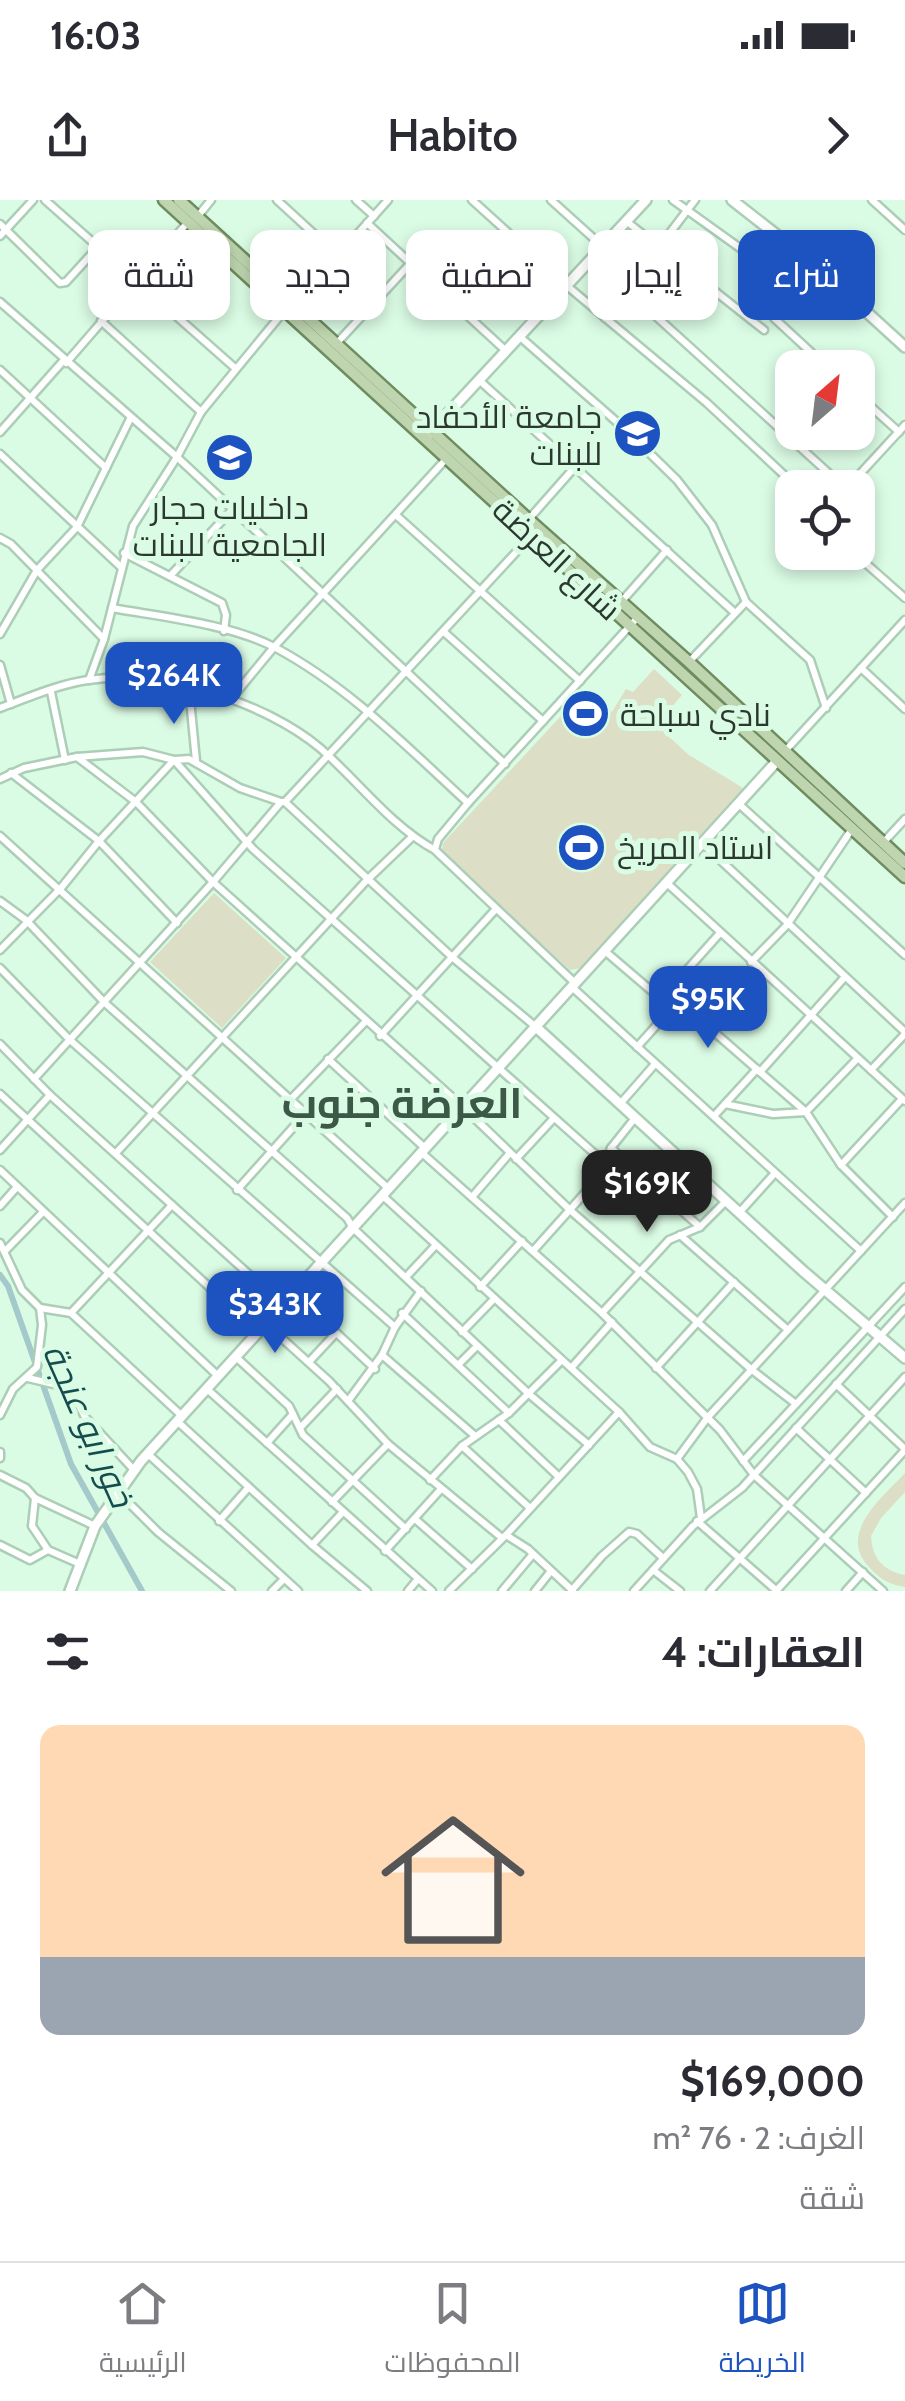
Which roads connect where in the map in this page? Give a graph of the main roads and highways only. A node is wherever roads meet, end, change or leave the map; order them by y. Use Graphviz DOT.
graph roads {
  1 [pos="164,200"];
  2 [pos="179,200"];
  3 [pos="192,219"];
  4 [pos="250,272"];
  5 [pos="303,320"];
  6 [pos="306,320"];
  7 [pos="429,434"];
  8 [pos="634,622"];
  9 [pos="880,847"];
  10 [pos="905,863"];
  11 [pos="905,877"];
  1 -- 3 [label="main road, شارع العرضة"];
  2 -- 3 [label="main road, شارع العرضة"];
  3 -- 4 [label="main road, شارع العرضة"];
  5 -- 7 [label="main road, شارع العرضة"];
  6 -- 7 [label="main road, شارع العرضة"];
  7 -- 8 [label="main road, شارع العرضة"];
  7 -- 8 [label="main road, شارع العرضة"];
  8 -- 9 [label="main road, شارع العرضة"];
  8 -- 9 [label="main road, شارع العرضة"];
  9 -- 10 [label="main road, شارع العرضة"];
  9 -- 11 [label="main road, شارع العرضة"];
}
